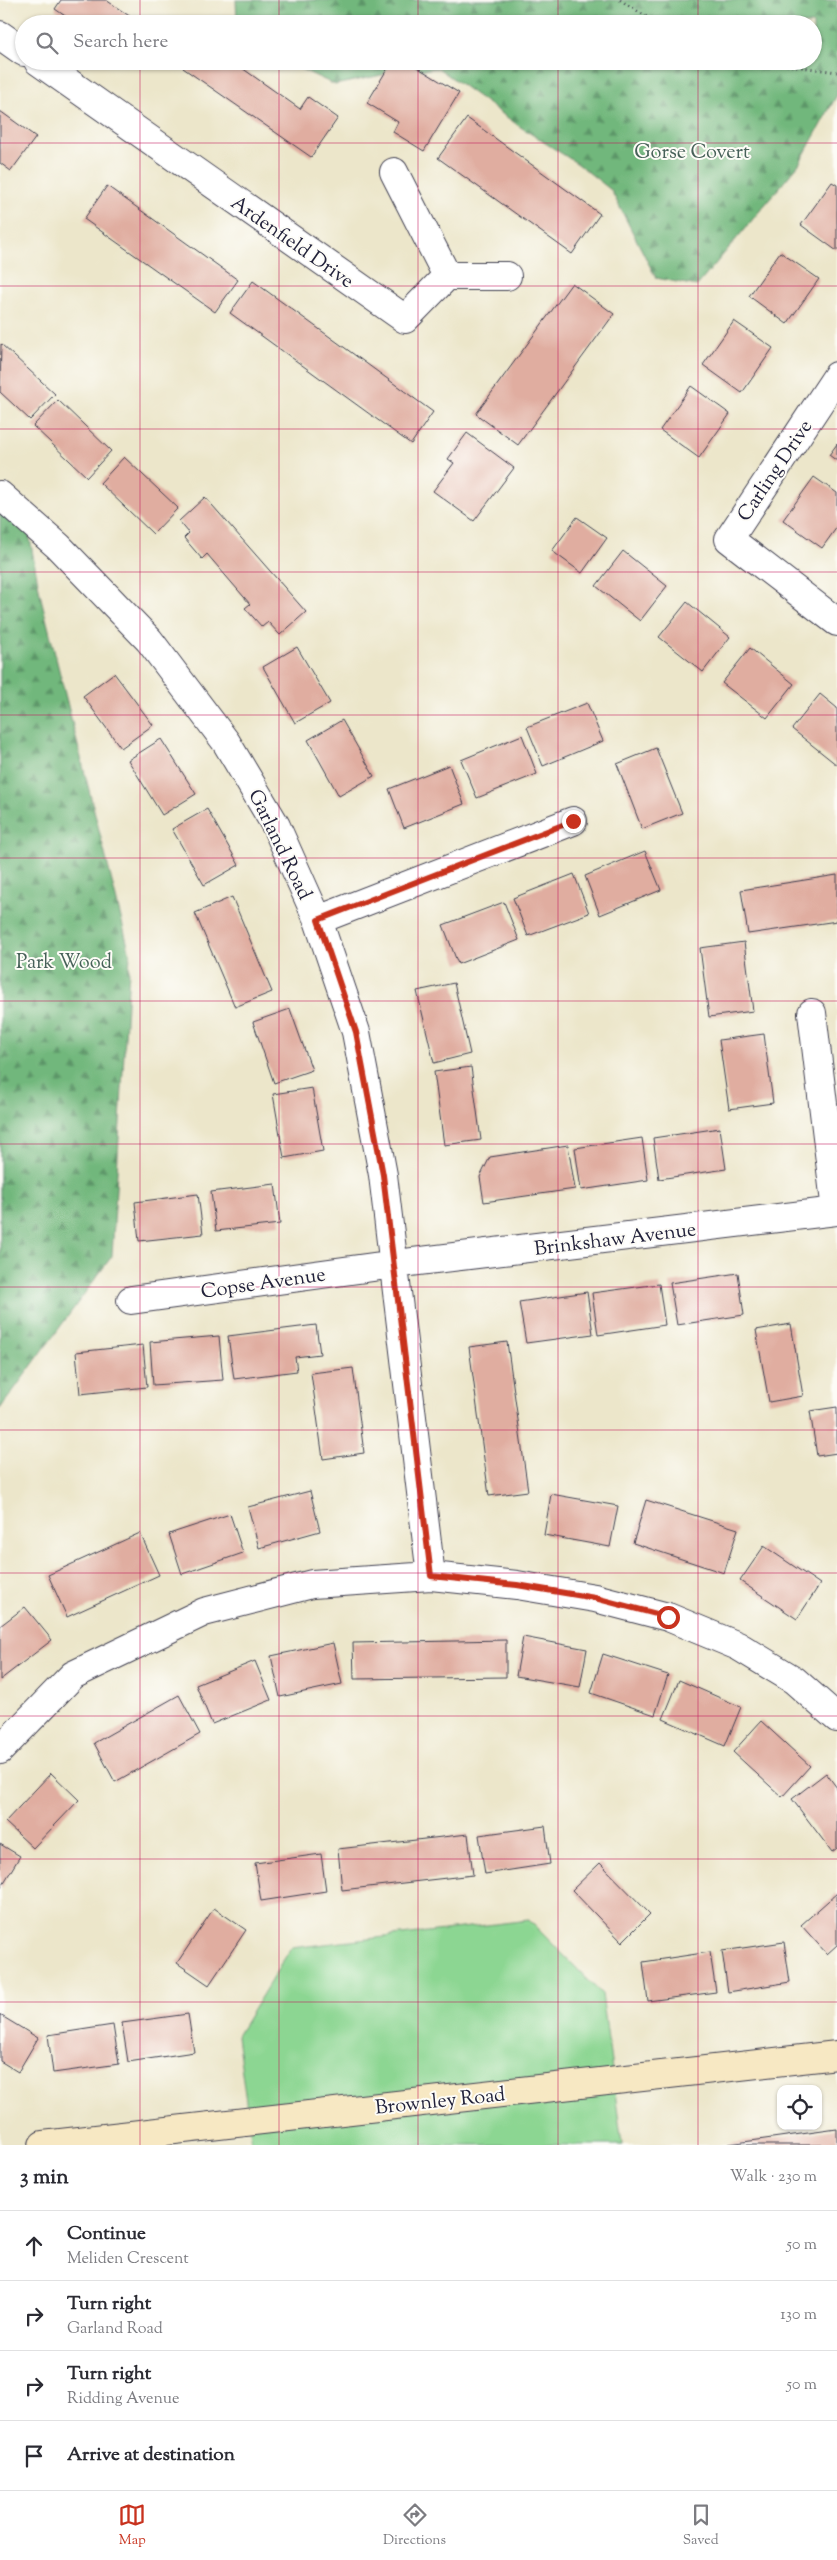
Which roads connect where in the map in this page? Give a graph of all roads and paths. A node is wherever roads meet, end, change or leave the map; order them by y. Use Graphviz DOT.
graph roads {
  1 [pos="620,0"];
  2 [pos="644,15"];
  3 [pos="0,35"];
  4 [pos="15,46"];
  5 [pos="51,70"];
  6 [pos="822,70"];
  7 [pos="837,72"];
  8 [pos="394,172"];
  9 [pos="447,276"];
  10 [pos="507,276"];
  11 [pos="837,376"];
  12 [pos="0,495"];
  13 [pos="837,622"];
  14 [pos="573,821"];
  15 [pos="318,920"];
  16 [pos="812,1013"];
  17 [pos="836,1211"];
  18 [pos="395,1264"];
  19 [pos="132,1300"];
  20 [pos="431,1576"];
  21 [pos="837,1718"];
  22 [pos="0,1750"];
  23 [pos="837,2055"];
  24 [pos="43,2145"];
  1 -- 2 [label="path"];
  3 -- 4 [label="street"];
  5 -- 9 [label="street, Ardenfield Drive"];
  6 -- 7 [label="path"];
  8 -- 9 [label="street"];
  9 -- 10 [label="street"];
  11 -- 13 [label="street, Carling Drive"];
  12 -- 15 [label="street, Garland Road"];
  14 -- 15 [label="street"];
  15 -- 18 [label="street, Garland Road"];
  16 -- 17 [label="street"];
  17 -- 18 [label="street, Brinkshaw Avenue"];
  18 -- 19 [label="street, Copse Avenue"];
  18 -- 20 [label="street, Garland Road"];
  20 -- 21 [label="street"];
  20 -- 22 [label="street"];
  23 -- 24 [label="street, Brownley Road"];
}
